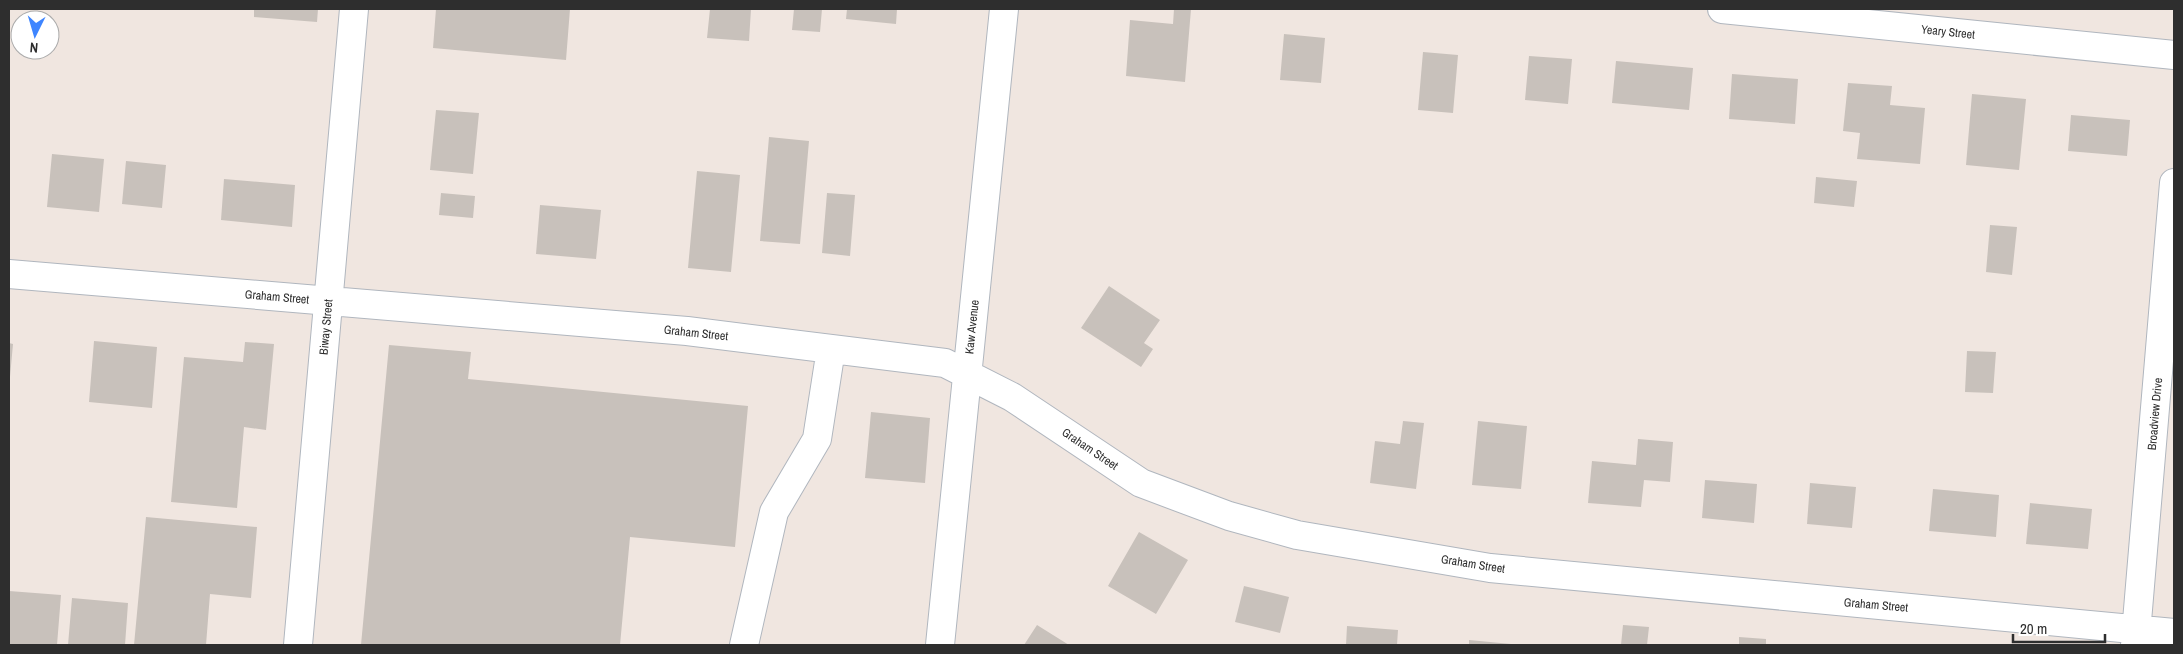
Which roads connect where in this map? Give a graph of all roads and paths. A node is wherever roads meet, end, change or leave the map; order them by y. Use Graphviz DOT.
graph roads {
  1 [pos="354,9"];
  2 [pos="1004,9"];
  3 [pos="1722,9"];
  4 [pos="2174,55"];
  5 [pos="2174,183"];
  6 [pos="9,274"];
  7 [pos="328,301"];
  8 [pos="831,349"];
  9 [pos="968,373"];
  10 [pos="2174,632"];
  11 [pos="2136,637"];
  12 [pos="298,645"];
  13 [pos="744,645"];
  14 [pos="940,645"];
  1 -- 7 [label="street, Biway Street"];
  2 -- 9 [label="street, Kaw Avenue"];
  3 -- 4 [label="street, Yeary Street"];
  5 -- 11 [label="street, Broadview Drive"];
  6 -- 7 [label="street, Graham Street"];
  7 -- 8 [label="street, Graham Street"];
  7 -- 12 [label="street, Biway Street"];
  8 -- 9 [label="street, Graham Street"];
  8 -- 13 [label="street"];
  9 -- 11 [label="street, Graham Street"];
  9 -- 14 [label="street, Kaw Avenue"];
  10 -- 11 [label="street, Graham Street"];
}
